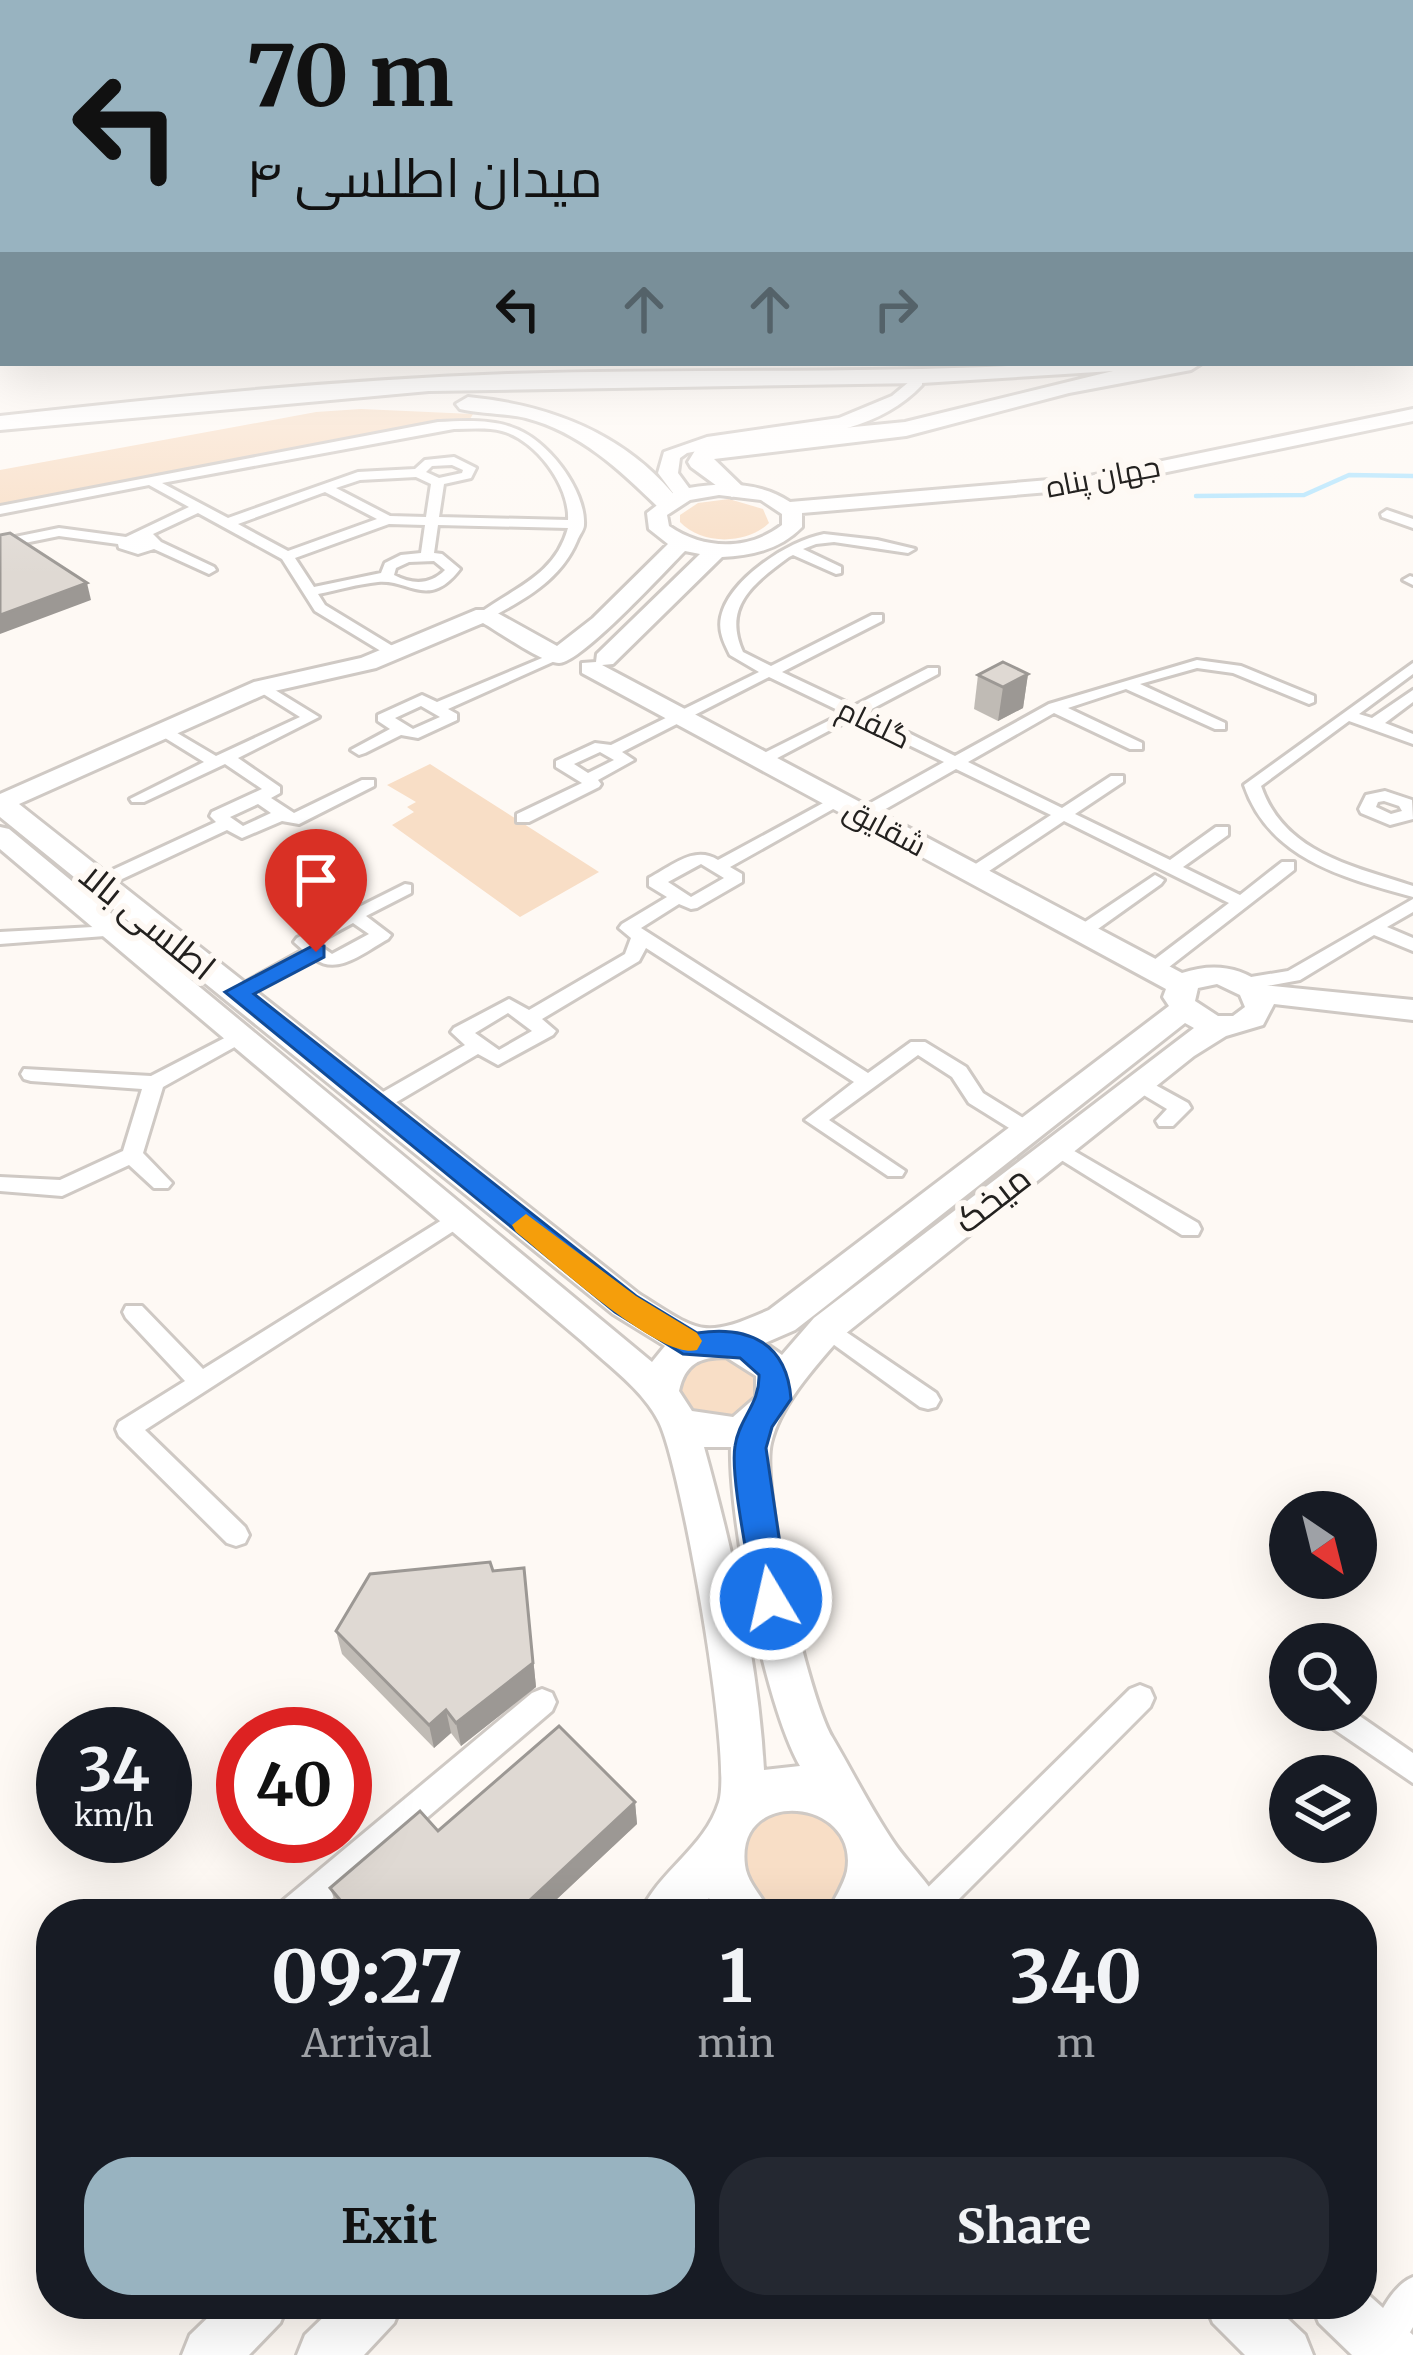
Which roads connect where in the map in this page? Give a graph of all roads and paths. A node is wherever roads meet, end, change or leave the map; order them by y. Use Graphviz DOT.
graph roads {
  1 [pos="995,366"];
  2 [pos="1086,366"];
  3 [pos="1175,366"];
  4 [pos="914,369"];
  5 [pos="0,414"];
  6 [pos="1413,415"];
  7 [pos="0,427"];
  8 [pos="1413,428"];
  9 [pos="303,452"];
  10 [pos="322,460"];
  11 [pos="340,468"];
  12 [pos="418,473"];
  13 [pos="358,476"];
  14 [pos="150,481"];
  15 [pos="438,482"];
  16 [pos="326,488"];
  17 [pos="732,490"];
  18 [pos="676,499"];
  19 [pos="198,508"];
  20 [pos="0,510"];
  21 [pos="1387,514"];
  22 [pos="791,515"];
  23 [pos="388,520"];
  24 [pos="432,521"];
  25 [pos="227,524"];
  26 [pos="578,524"];
  27 [pos="1413,524"];
  28 [pos="129,540"];
  29 [pos="681,543"];
  30 [pos="0,544"];
  31 [pos="792,549"];
  32 [pos="908,549"];
  33 [pos="717,550"];
  34 [pos="286,556"];
  35 [pos="427,556"];
  36 [pos="209,570"];
  37 [pos="836,570"];
  38 [pos="387,576"];
  39 [pos="309,592"];
  40 [pos="484,615"];
  41 [pos="877,618"];
  42 [pos="601,623"];
  43 [pos="514,630"];
  44 [pos="394,653"];
  45 [pos="562,653"];
  46 [pos="597,663"];
  47 [pos="1412,669"];
  48 [pos="933,671"];
  49 [pos="766,674"];
  50 [pos="1127,684"];
  51 [pos="262,687"];
  52 [pos="1413,695"];
  53 [pos="1309,699"];
  54 [pos="1054,707"];
  55 [pos="1348,715"];
  56 [pos="848,716"];
  57 [pos="677,717"];
  58 [pos="1374,724"];
  59 [pos="1220,726"];
  60 [pos="162,730"];
  61 [pos="1413,739"];
  62 [pos="1136,746"];
  63 [pos="359,750"];
  64 [pos="611,752"];
  65 [pos="220,760"];
  66 [pos="760,761"];
  67 [pos="954,763"];
  68 [pos="587,779"];
  69 [pos="1117,779"];
  70 [pos="368,783"];
  71 [pos="259,797"];
  72 [pos="138,799"];
  73 [pos="836,801"];
  74 [pos="0,806"];
  75 [pos="283,814"];
  76 [pos="862,815"];
  77 [pos="1062,816"];
  78 [pos="523,818"];
  79 [pos="228,824"];
  80 [pos="1222,831"];
  81 [pos="0,835"];
  82 [pos="1288,866"];
  83 [pos="718,867"];
  84 [pos="980,869"];
  85 [pos="1162,874"];
  86 [pos="101,882"];
  87 [pos="405,889"];
  88 [pos="1413,892"];
  89 [pos="679,897"];
  90 [pos="1241,902"];
  91 [pos="1413,904"];
  92 [pos="354,915"];
  93 [pos="142,917"];
  94 [pos="1375,928"];
  95 [pos="112,931"];
  96 [pos="1082,932"];
  97 [pos="641,937"];
  98 [pos="0,938"];
  99 [pos="1413,945"];
  100 [pos="316,952"];
  101 [pos="1153,970"];
  102 [pos="237,992"];
  103 [pos="1183,997"];
  104 [pos="1252,998"];
  105 [pos="1413,1010"];
  106 [pos="529,1018"];
  107 [pos="1220,1026"];
  108 [pos="1413,1031"];
  109 [pos="242,1036"];
  110 [pos="479,1045"];
  111 [pos="31,1074"];
  112 [pos="868,1082"];
  113 [pos="154,1083"];
  114 [pos="1139,1083"];
  115 [pos="376,1105"];
  116 [pos="1166,1121"];
  117 [pos="1043,1139"];
  118 [pos="132,1155"];
  119 [pos="895,1171"];
  120 [pos="161,1183"];
  121 [pos="0,1184"];
  122 [pos="458,1218"];
  123 [pos="1190,1229"];
  124 [pos="134,1312"];
  125 [pos="827,1328"];
  126 [pos="731,1342"];
  127 [pos="693,1346"];
  128 [pos="201,1382"];
  129 [pos="928,1400"];
  130 [pos="768,1404"];
  131 [pos="669,1407"];
  132 [pos="236,1535"];
  133 [pos="1140,1698"];
  134 [pos="542,1702"];
  135 [pos="1358,1731"];
  136 [pos="1413,1770"];
  137 [pos="743,1805"];
  138 [pos="861,1830"];
  139 [pos="721,1850"];
  140 [pos="308,1899"];
  141 [pos="677,1899"];
  142 [pos="733,1899"];
  143 [pos="863,1899"];
  144 [pos="911,1899"];
  145 [pos="937,1899"];
  146 [pos="1413,2294"];
  147 [pos="246,2319"];
  148 [pos="361,2319"];
  149 [pos="1248,2319"];
  150 [pos="1354,2319"];
  151 [pos="1388,2350"];
  152 [pos="210,2355"];
  153 [pos="326,2355"];
  154 [pos="1285,2355"];
  1 -- 5 [label="highway"];
  2 -- 7 [label="highway"];
  3 -- 17 [label="highway"];
  4 -- 18 [label="street"];
  6 -- 22 [label="street, جهان پناه"];
  7 -- 18 [label="highway"];
  8 -- 22 [label="street, جهان پناه"];
  9 -- 10 [label="street"];
  9 -- 14 [label="street"];
  9 -- 26 [label="street"];
  11 -- 13 [label="street"];
  12 -- 13 [label="street"];
  12 -- 15 [label="street"];
  12 -- 15 [label="street"];
  13 -- 16 [label="street"];
  14 -- 19 [label="street"];
  14 -- 20 [label="street"];
  15 -- 24 [label="street"];
  16 -- 23 [label="street"];
  16 -- 25 [label="street"];
  17 -- 18 [label="street"];
  17 -- 22 [label="street"];
  18 -- 29 [label="street"];
  19 -- 25 [label="street"];
  19 -- 28 [label="street"];
  21 -- 27 [label="street"];
  22 -- 33 [label="street"];
  23 -- 24 [label="street"];
  23 -- 34 [label="street"];
  24 -- 26 [label="street"];
  24 -- 35 [label="street"];
  25 -- 34 [label="street"];
  26 -- 40 [label="street"];
  28 -- 30 [label="street"];
  28 -- 36 [label="street"];
  29 -- 33 [label="street"];
  29 -- 42 [label="street"];
  31 -- 32 [label="street"];
  31 -- 37 [label="street"];
  31 -- 49 [label="street, گلفام"];
  33 -- 46 [label="street"];
  34 -- 39 [label="street"];
  35 -- 38 [label="street"];
  35 -- 38 [label="street"];
  38 -- 39 [label="street"];
  39 -- 44 [label="street"];
  40 -- 43 [label="street"];
  40 -- 44 [label="street"];
  41 -- 49 [label="street"];
  42 -- 43 [label="street"];
  42 -- 45 [label="street"];
  43 -- 45 [label="street"];
  44 -- 51 [label="street"];
  45 -- 46 [label="street, شقایق"];
  45 -- 63 [label="street"];
  46 -- 57 [label="street, شقایق"];
  47 -- 55 [label="street"];
  48 -- 56 [label="street"];
  49 -- 56 [label="street, گلفام"];
  49 -- 57 [label="street"];
  50 -- 53 [label="street"];
  50 -- 54 [label="street"];
  50 -- 59 [label="street"];
  51 -- 60 [label="street"];
  51 -- 65 [label="street"];
  52 -- 58 [label="street"];
  54 -- 62 [label="street"];
  54 -- 67 [label="street"];
  55 -- 58 [label="street"];
  55 -- 88 [label="street"];
  56 -- 66 [label="street"];
  56 -- 67 [label="street, گلفام"];
  57 -- 64 [label="street"];
  57 -- 66 [label="street, شقایق"];
  58 -- 61 [label="street"];
  60 -- 65 [label="street"];
  60 -- 74 [label="street"];
  64 -- 68 [label="street"];
  64 -- 68 [label="street"];
  65 -- 71 [label="street"];
  65 -- 72 [label="street"];
  66 -- 73 [label="street, شقایق"];
  67 -- 76 [label="street"];
  67 -- 77 [label="street, گلفام"];
  68 -- 78 [label="street"];
  69 -- 77 [label="street"];
  70 -- 75 [label="street"];
  71 -- 75 [label="street"];
  71 -- 79 [label="street"];
  73 -- 76 [label="street, شقایق"];
  73 -- 83 [label="street"];
  74 -- 86 [label="street, اطلسی بالا"];
  75 -- 79 [label="street"];
  76 -- 96 [label="street, شقایق"];
  77 -- 84 [label="street"];
  77 -- 85 [label="street, گلفام"];
  79 -- 86 [label="street"];
  80 -- 85 [label="street"];
  81 -- 95 [label="street, اطلسی بالا"];
  82 -- 90 [label="street"];
  83 -- 89 [label="street"];
  83 -- 89 [label="street"];
  85 -- 90 [label="street, گلفام"];
  85 -- 96 [label="street"];
  86 -- 93 [label="street, اطلسی بالا"];
  87 -- 92 [label="street"];
  89 -- 97 [label="street"];
  90 -- 101 [label="street"];
  91 -- 94 [label="street"];
  92 -- 100 [label="street"];
  92 -- 100 [label="street"];
  93 -- 95 [label="street"];
  93 -- 102 [label="street, اطلسی بالا"];
  94 -- 99 [label="street"];
  94 -- 104 [label="street"];
  95 -- 98 [label="street"];
  95 -- 109 [label="street, اطلسی بالا"];
  96 -- 101 [label="street, شقایق"];
  97 -- 106 [label="street"];
  97 -- 112 [label="street"];
  100 -- 102 [label="street"];
  101 -- 103 [label="street, شقایق"];
  102 -- 115 [label="street, اطلسی بالا"];
  103 -- 104 [label="street"];
  103 -- 107 [label="street, شقایق"];
  103 -- 117 [label="street, میخک"];
  104 -- 105 [label="street"];
  104 -- 107 [label="street"];
  104 -- 108 [label="street"];
  106 -- 110 [label="street"];
  106 -- 110 [label="street"];
  107 -- 114 [label="street, میخک"];
  109 -- 113 [label="street"];
  109 -- 122 [label="street, اطلسی بالا"];
  110 -- 115 [label="street"];
  111 -- 113 [label="street"];
  112 -- 117 [label="street"];
  112 -- 119 [label="street"];
  113 -- 118 [label="street"];
  114 -- 116 [label="street"];
  114 -- 117 [label="street, میخک"];
  115 -- 127 [label="street, اطلسی بالا"];
  117 -- 123 [label="street"];
  117 -- 125 [label="street, میخک"];
  117 -- 126 [label="street, میخک"];
  118 -- 120 [label="street"];
  118 -- 121 [label="street"];
  122 -- 128 [label="street"];
  122 -- 131 [label="street, اطلسی بالا"];
  124 -- 128 [label="street"];
  125 -- 129 [label="street"];
  125 -- 130 [label="street, میخک"];
  126 -- 127 [label="street"];
  126 -- 130 [label="street"];
  127 -- 131 [label="street"];
  128 -- 132 [label="street"];
  130 -- 131 [label="street"];
  130 -- 138 [label="street"];
  131 -- 137 [label="street"];
  133 -- 145 [label="street"];
  134 -- 140 [label="street"];
  135 -- 136 [label="street"];
  137 -- 138 [label="street"];
  137 -- 139 [label="street"];
  138 -- 143 [label="street"];
  138 -- 144 [label="street"];
  139 -- 141 [label="street"];
  139 -- 142 [label="street"];
  146 -- 151 [label="street"];
  147 -- 152 [label="street"];
  148 -- 153 [label="street"];
  149 -- 154 [label="street"];
  150 -- 151 [label="street"];
}
